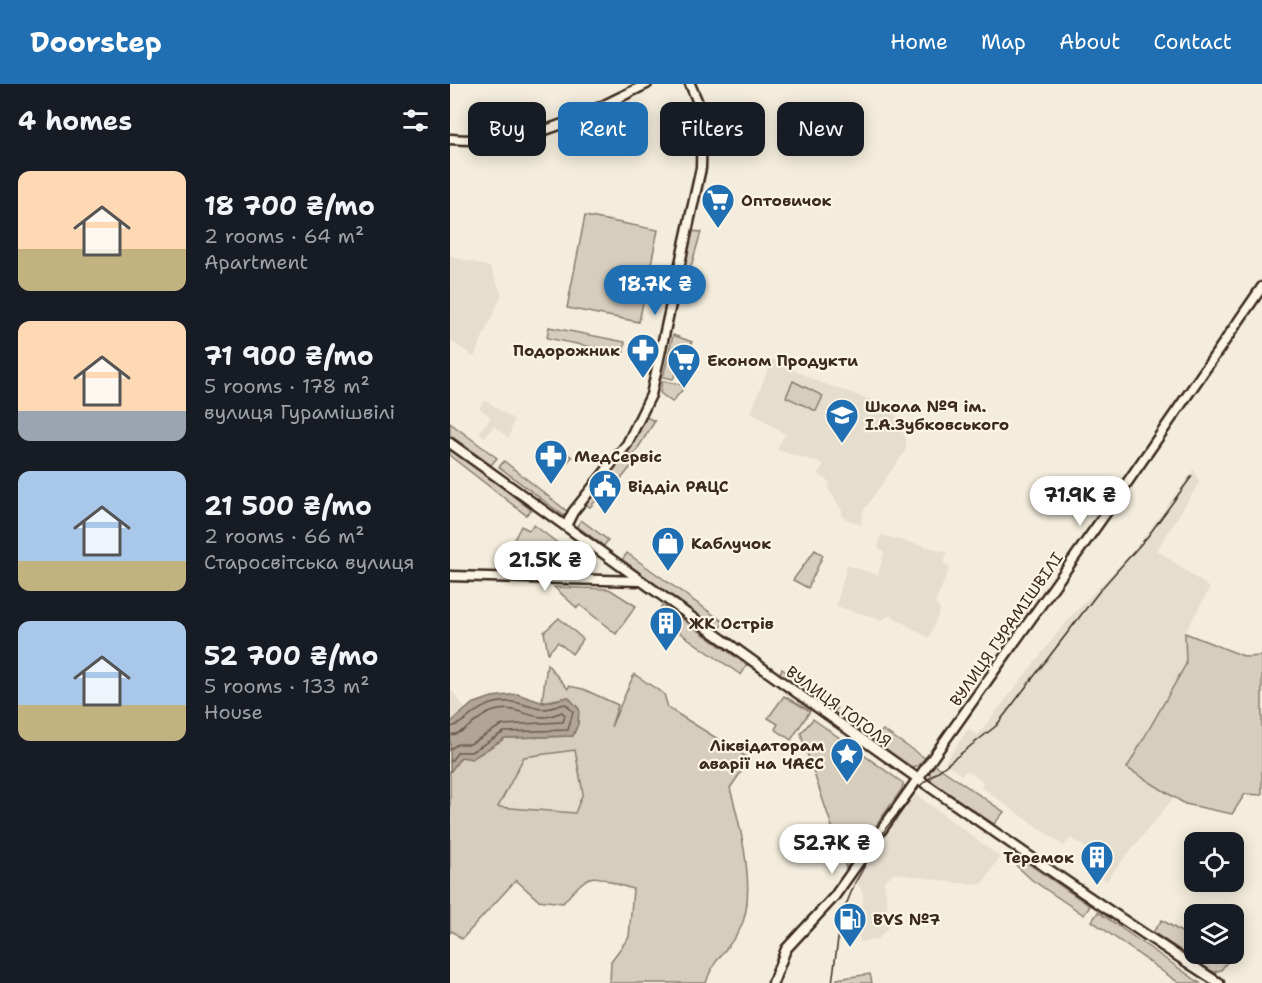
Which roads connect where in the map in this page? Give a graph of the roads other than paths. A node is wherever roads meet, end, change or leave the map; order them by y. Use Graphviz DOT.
graph roads {
  1 [pos="648,84"];
  2 [pos="690,84"];
  3 [pos="450,139"];
  4 [pos="1262,286"];
  5 [pos="450,443"];
  6 [pos="566,526"];
  7 [pos="450,576"];
  8 [pos="640,581"];
  9 [pos="918,780"];
  10 [pos="773,983"];
  11 [pos="1218,983"];
  1 -- 3 [label="street"];
  2 -- 6 [label="street"];
  4 -- 9 [label="street, ВУЛИЦЯ ГУРАМІШВІЛІ"];
  5 -- 6 [label="street, ВУЛИЦЯ ГОГОЛЯ"];
  6 -- 8 [label="street, ВУЛИЦЯ ГОГОЛЯ"];
  7 -- 8 [label="street"];
  8 -- 9 [label="street, ВУЛИЦЯ ГОГОЛЯ"];
  9 -- 10 [label="street, ВУЛИЦЯ ГУРАМІШВІЛІ"];
  9 -- 11 [label="street, ВУЛИЦЯ ГОГОЛЯ"];
}
